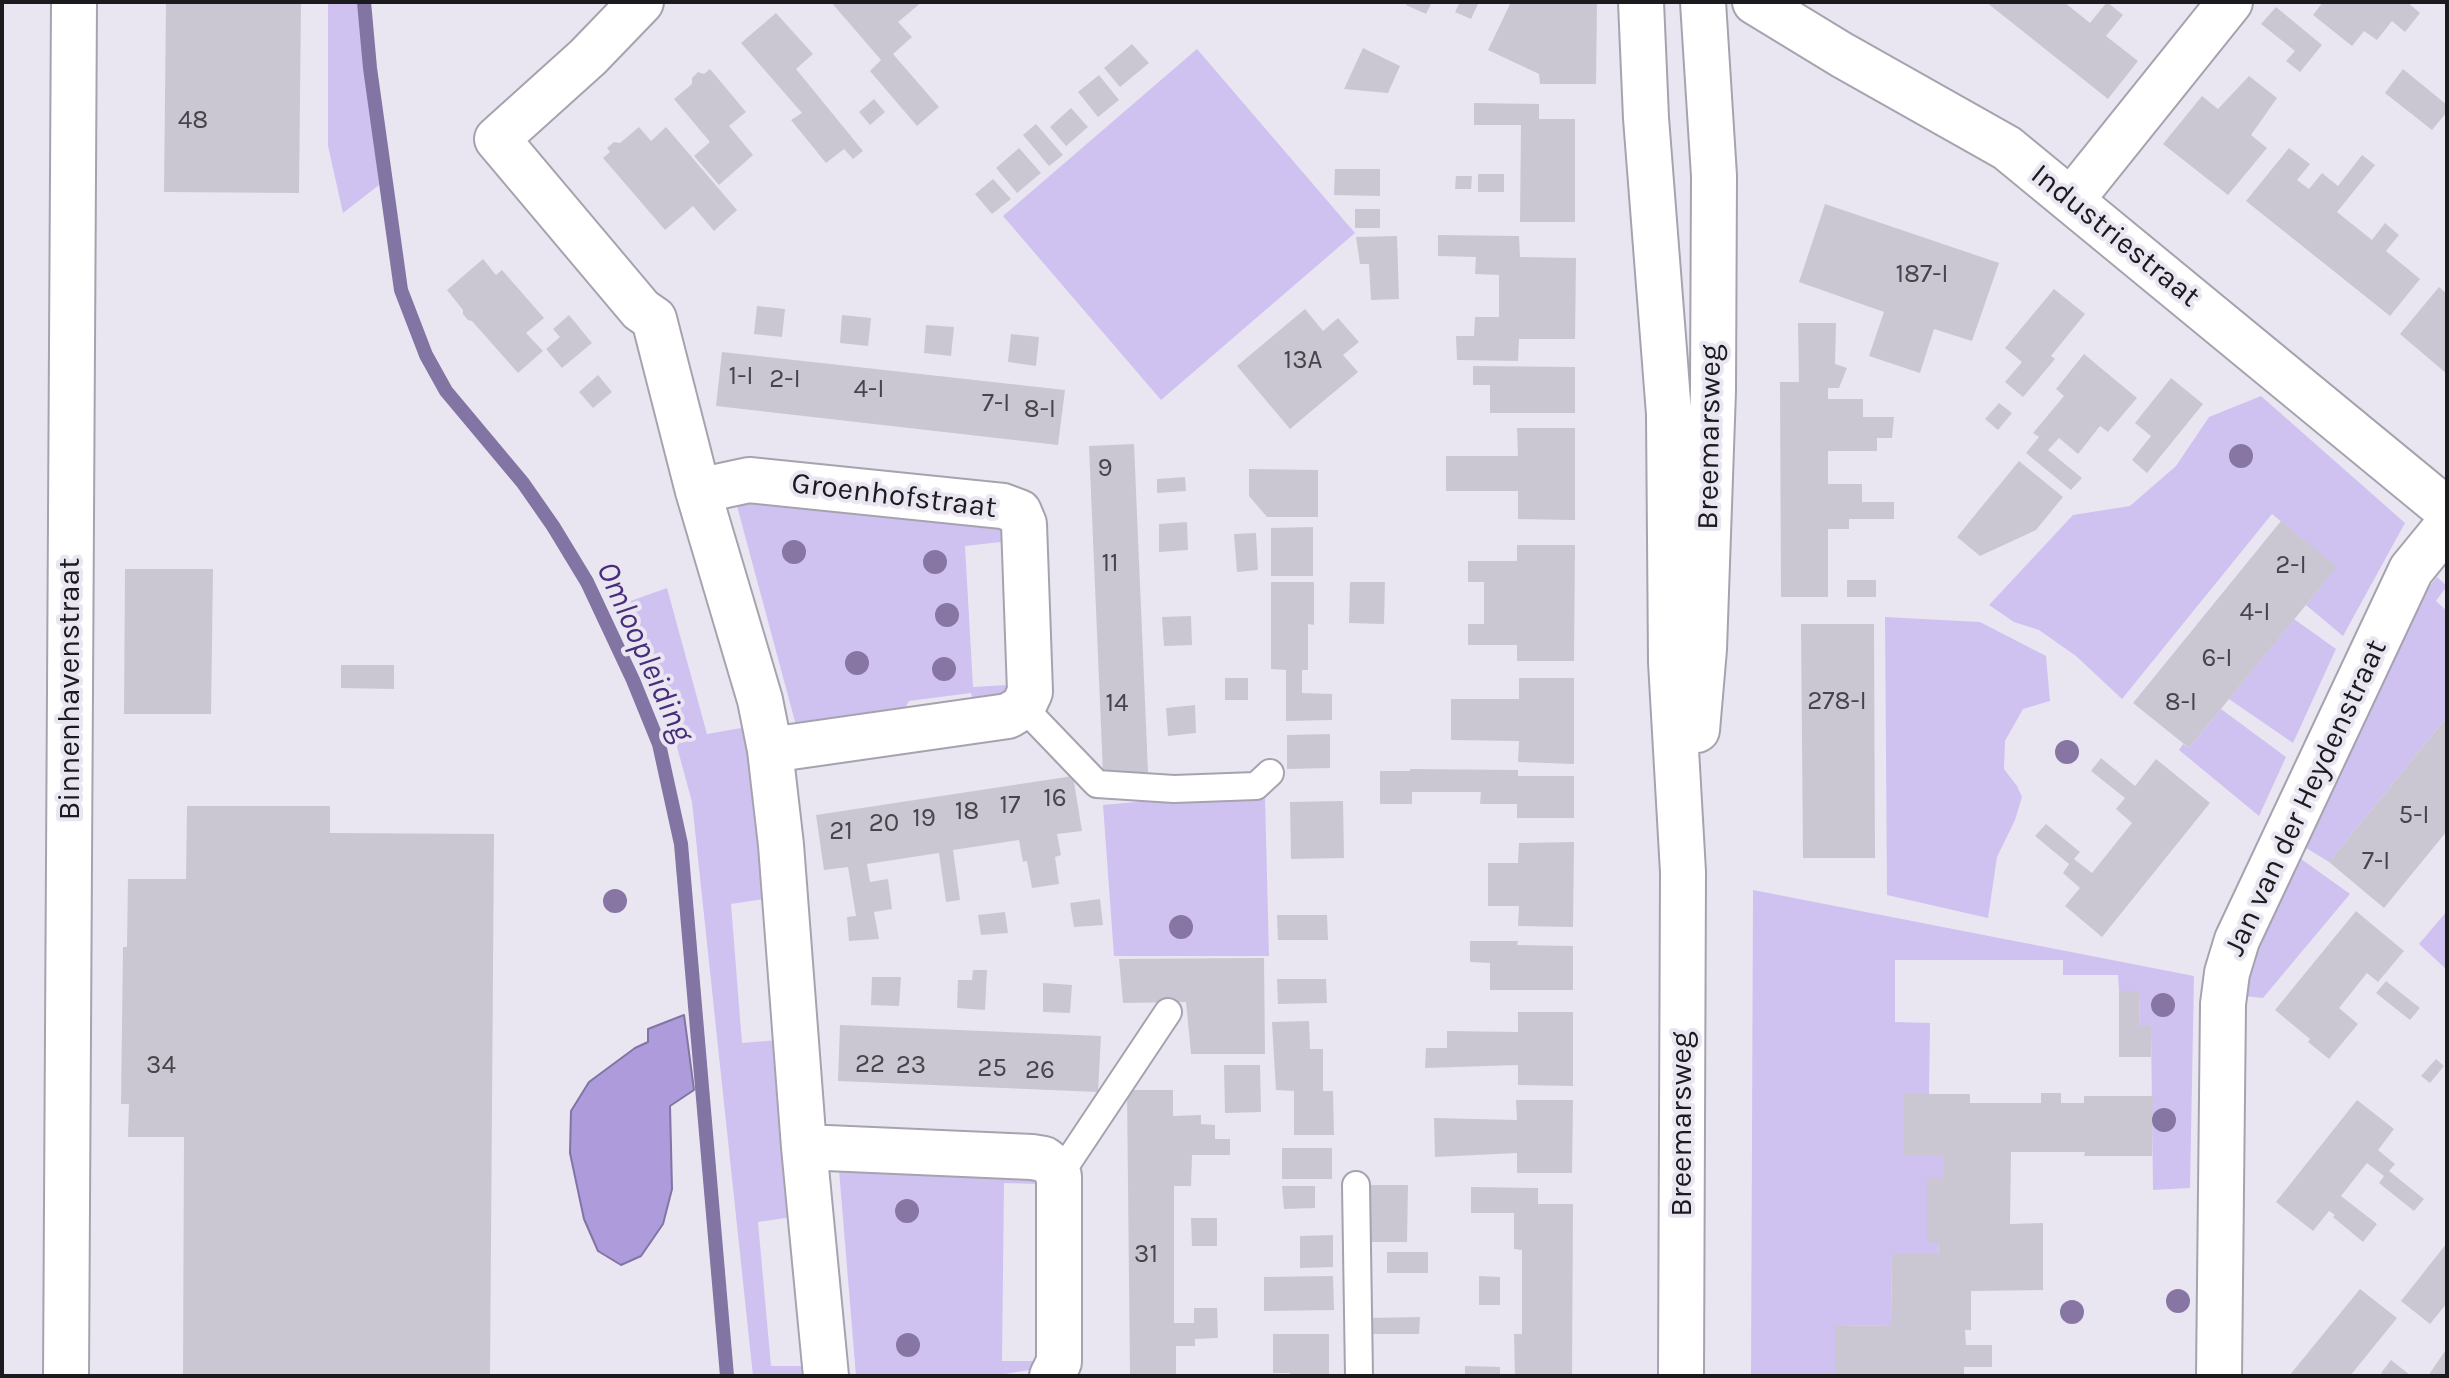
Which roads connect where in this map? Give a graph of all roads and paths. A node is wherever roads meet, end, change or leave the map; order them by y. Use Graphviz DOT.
graph roads {
  1 [pos="74,2"];
  2 [pos="641,2"];
  3 [pos="1641,2"];
  4 [pos="1703,2"];
  5 [pos="1755,2"];
  6 [pos="2230,2"];
  7 [pos="2072,199"];
  8 [pos="698,491"];
  9 [pos="2442,499"];
  10 [pos="1023,707"];
  11 [pos="770,750"];
  12 [pos="1270,773"];
  13 [pos="1683,872"];
  14 [pos="1168,1012"];
  15 [pos="804,1147"];
  16 [pos="1055,1170"];
  17 [pos="1356,1185"];
  18 [pos="66,1376"];
  19 [pos="826,1376"];
  20 [pos="1052,1376"];
  21 [pos="1359,1376"];
  22 [pos="1681,1376"];
  23 [pos="2219,1376"];
  1 -- 18 [label="street, Binnenhavenstraat"];
  2 -- 8 [label="street"];
  3 -- 13 [label="street, Breemarsweg"];
  4 -- 13 [label="street, Breemarsweg"];
  5 -- 7 [label="street, Industriestraat"];
  6 -- 7 [label="street"];
  7 -- 9 [label="street, Industriestraat"];
  8 -- 10 [label="street, Groenhofstraat"];
  8 -- 11 [label="street"];
  9 -- 23 [label="street, Jan van der Heydenstraat"];
  10 -- 11 [label="street"];
  10 -- 12 [label="lane"];
  11 -- 15 [label="street"];
  13 -- 22 [label="street, Breemarsweg"];
  14 -- 16 [label="lane"];
  15 -- 16 [label="street"];
  15 -- 19 [label="street"];
  16 -- 20 [label="street"];
  17 -- 21 [label="lane"];
}
